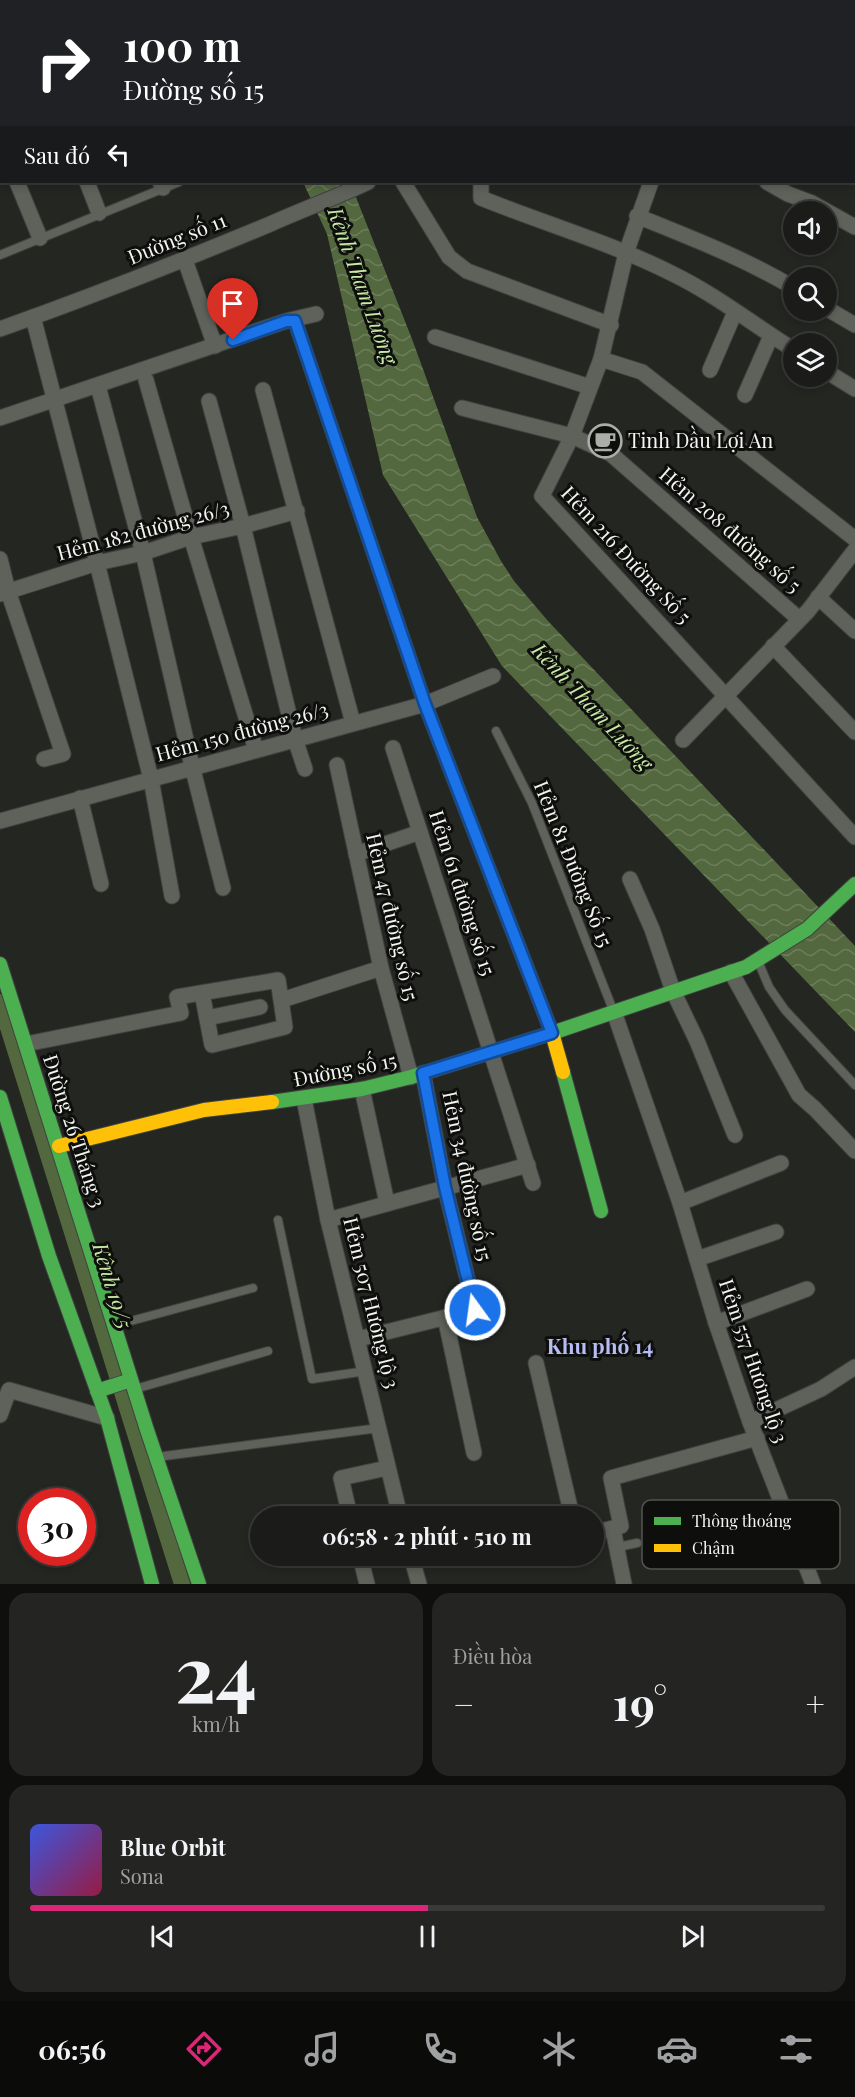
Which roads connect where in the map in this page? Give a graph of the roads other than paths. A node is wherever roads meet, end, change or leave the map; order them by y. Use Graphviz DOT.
graph roads {
  1 [pos="17,183"];
  2 [pos="87,183"];
  3 [pos="366,183"];
  4 [pos="404,183"];
  5 [pos="481,183"];
  6 [pos="651,183"];
  7 [pos="769,183"];
  8 [pos="161,185"];
  9 [pos="99,213"];
  10 [pos="638,216"];
  11 [pos="855,227"];
  12 [pos="40,238"];
  13 [pos="626,253"];
  14 [pos="0,255"];
  15 [pos="185,260"];
  16 [pos="783,281"];
  17 [pos="735,312"];
  18 [pos="316,314"];
  19 [pos="837,314"];
  20 [pos="33,317"];
  21 [pos="295,321"];
  22 [pos="855,325"];
  23 [pos="610,326"];
  24 [pos="0,329"];
  25 [pos="771,336"];
  26 [pos="435,337"];
  27 [pos="783,343"];
  28 [pos="215,346"];
  29 [pos="601,358"];
  30 [pos="710,370"];
  31 [pos="837,378"];
  32 [pos="146,380"];
  33 [pos="98,386"];
  34 [pos="590,387"];
  35 [pos="855,389"];
  36 [pos="263,390"];
  37 [pos="745,395"];
  38 [pos="54,401"];
  39 [pos="208,401"];
  40 [pos="462,408"];
  41 [pos="0,418"];
  42 [pos="572,436"];
  43 [pos="297,511"];
  44 [pos="243,526"];
  45 [pos="191,537"];
  46 [pos="855,539"];
  47 [pos="855,550"];
  48 [pos="144,553"];
  49 [pos="0,559"];
  50 [pos="98,563"];
  51 [pos="4,593"];
  52 [pos="818,597"];
  53 [pos="800,619"];
  54 [pos="855,631"];
  55 [pos="773,646"];
  56 [pos="494,676"];
  57 [pos="727,695"];
  58 [pos="425,704"];
  59 [pos="353,723"];
  60 [pos="496,731"];
  61 [pos="855,732"];
  62 [pos="295,739"];
  63 [pos="683,740"];
  64 [pos="393,748"];
  65 [pos="256,750"];
  66 [pos="45,759"];
  67 [pos="337,765"];
  68 [pos="192,766"];
  69 [pos="305,769"];
  70 [pos="151,779"];
  71 [pos="80,798"];
  72 [pos="0,821"];
  73 [pos="420,832"];
  74 [pos="855,837"];
  75 [pos="356,854"];
  76 [pos="630,879"];
  77 [pos="101,884"];
  78 [pos="855,884"];
  79 [pos="223,888"];
  80 [pos="172,896"];
  81 [pos="762,957"];
  82 [pos="0,964"];
  83 [pos="381,968"];
  84 [pos="731,972"];
  85 [pos="673,991"];
  86 [pos="202,993"];
  87 [pos="282,1000"];
  88 [pos="260,1007"];
  89 [pos="614,1012"];
  90 [pos="207,1018"];
  91 [pos="552,1033"];
  92 [pos="26,1044"];
  93 [pos="492,1052"];
  94 [pos="417,1075"];
  95 [pos="855,1085"];
  96 [pos="362,1089"];
  97 [pos="0,1097"];
  98 [pos="304,1099"];
  99 [pos="735,1135"];
  100 [pos="59,1146"];
  101 [pos="855,1151"];
  102 [pos="782,1163"];
  103 [pos="528,1165"];
  104 [pos="533,1183"];
  105 [pos="445,1187"];
  106 [pos="387,1203"];
  107 [pos="680,1203"];
  108 [pos="601,1211"];
  109 [pos="278,1220"];
  110 [pos="328,1220"];
  111 [pos="776,1232"];
  112 [pos="697,1259"];
  113 [pos="253,1288"];
  114 [pos="807,1289"];
  115 [pos="445,1317"];
  116 [pos="716,1323"];
  117 [pos="115,1326"];
  118 [pos="358,1339"];
  119 [pos="268,1351"];
  120 [pos="536,1364"];
  121 [pos="855,1367"];
  122 [pos="366,1371"];
  123 [pos="131,1383"];
  124 [pos="4,1388"];
  125 [pos="103,1390"];
  126 [pos="0,1415"];
  127 [pos="107,1418"];
  128 [pos="750,1422"];
  129 [pos="379,1428"];
  130 [pos="757,1438"];
  131 [pos="474,1453"];
  132 [pos="155,1458"];
  133 [pos="387,1468"];
  134 [pos="780,1500"];
  135 [pos="348,1506"];
  136 [pos="397,1506"];
  137 [pos="570,1506"];
  138 [pos="613,1529"];
  139 [pos="604,1531"];
  140 [pos="637,1543"];
  141 [pos="618,1547"];
  142 [pos="362,1566"];
  143 [pos="414,1566"];
  144 [pos="806,1569"];
  145 [pos="152,1584"];
  146 [pos="199,1584"];
  147 [pos="366,1584"];
  148 [pos="418,1584"];
  149 [pos="624,1584"];
  150 [pos="812,1584"];
  1 -- 12 [label="street"];
  2 -- 9 [label="street"];
  3 -- 15 [label="street, Đường số 11"];
  4 -- 23 [label="street"];
  5 -- 13 [label="street"];
  6 -- 10 [label="street, Hẻm 216 Đường Số 5"];
  7 -- 11 [label="street"];
  8 -- 9 [label="lane"];
  9 -- 12 [label="lane"];
  10 -- 13 [label="street, Hẻm 216 Đường Số 5"];
  10 -- 16 [label="street"];
  12 -- 14 [label="lane"];
  13 -- 17 [label="street"];
  13 -- 23 [label="street, Hẻm 216 Đường Số 5"];
  15 -- 20 [label="street, Đường số 11"];
  15 -- 28 [label="street"];
  17 -- 25 [label="street"];
  17 -- 30 [label="street"];
  18 -- 21 [label="street"];
  19 -- 22 [label="street"];
  20 -- 24 [label="street, Đường số 11"];
  20 -- 38 [label="street"];
  21 -- 28 [label="street"];
  21 -- 58 [label="street"];
  23 -- 29 [label="street, Hẻm 216 Đường Số 5"];
  25 -- 27 [label="street"];
  25 -- 37 [label="street"];
  26 -- 34 [label="street"];
  28 -- 33 [label="street"];
  29 -- 34 [label="street, Hẻm 216 Đường Số 5"];
  29 -- 46 [label="street"];
  31 -- 35 [label="street"];
  32 -- 45 [label="street"];
  33 -- 38 [label="street"];
  33 -- 48 [label="street"];
  34 -- 42 [label="street, Hẻm 216 Đường Số 5"];
  36 -- 43 [label="street"];
  38 -- 41 [label="street"];
  38 -- 50 [label="street"];
  39 -- 44 [label="street"];
  40 -- 42 [label="street, Hẻm 208 đường số 5"];
  42 -- 53 [label="street, Hẻm 208 đường số 5"];
  42 -- 57 [label="street, Hẻm 216 Đường Số 5"];
  43 -- 44 [label="street, Hẻm 182 đường 26/3"];
  43 -- 59 [label="street"];
  44 -- 45 [label="street, Hẻm 182 đường 26/3"];
  44 -- 62 [label="street"];
  45 -- 48 [label="street, Hẻm 182 đường 26/3"];
  45 -- 65 [label="street"];
  47 -- 52 [label="street, Hẻm 208 đường số 5"];
  48 -- 50 [label="street, Hẻm 182 đường 26/3"];
  48 -- 68 [label="street"];
  49 -- 51 [label="street"];
  50 -- 51 [label="street, Hẻm 182 đường 26/3"];
  50 -- 70 [label="street"];
  51 -- 66 [label="street"];
  52 -- 53 [label="street, Hẻm 208 đường số 5"];
  52 -- 54 [label="street"];
  53 -- 55 [label="street, Hẻm 208 đường số 5"];
  55 -- 57 [label="street, Hẻm 208 đường số 5"];
  55 -- 61 [label="street"];
  56 -- 58 [label="street, Hẻm 150 đường 26/3"];
  57 -- 63 [label="street, Hẻm 208 đường số 5"];
  57 -- 74 [label="street, Hẻm 216 Đường Số 5"];
  58 -- 59 [label="street, Hẻm 150 đường 26/3"];
  58 -- 91 [label="street"];
  59 -- 62 [label="street, Hẻm 150 đường 26/3"];
  60 -- 89 [label="lane, Hẻm 81 Đường Số 15"];
  62 -- 65 [label="street, Hẻm 150 đường 26/3"];
  62 -- 69 [label="street"];
  64 -- 73 [label="street, Hẻm 61 đường số 15"];
  65 -- 68 [label="street, Hẻm 150 đường 26/3"];
  67 -- 75 [label="street, Hẻm 47 đường số 15"];
  68 -- 70 [label="street, Hẻm 150 đường 26/3"];
  68 -- 79 [label="street"];
  70 -- 71 [label="street, Hẻm 150 đường 26/3"];
  70 -- 80 [label="street"];
  71 -- 72 [label="street, Hẻm 150 đường 26/3"];
  71 -- 77 [label="street"];
  73 -- 75 [label="street"];
  73 -- 93 [label="street, Hẻm 61 đường số 15"];
  75 -- 83 [label="street, Hẻm 47 đường số 15"];
  76 -- 85 [label="street"];
  78 -- 81 [label="street"];
  81 -- 84 [label="street, Đường số 15"];
  81 -- 95 [label="lane"];
  82 -- 92 [label="street, Đường 26 Tháng 3"];
  83 -- 87 [label="street"];
  83 -- 94 [label="street, Hẻm 47 đường số 15"];
  84 -- 85 [label="street, Đường số 15"];
  84 -- 101 [label="street"];
  85 -- 89 [label="street, Đường số 15"];
  85 -- 99 [label="street"];
  86 -- 87 [label="street"];
  86 -- 90 [label="street"];
  86 -- 92 [label="street"];
  87 -- 90 [label="street"];
  88 -- 90 [label="street"];
  89 -- 91 [label="street, Đường số 15"];
  89 -- 107 [label="street, Hẻm 557 Hương lộ 3"];
  91 -- 93 [label="street, Đường số 15"];
  91 -- 108 [label="street"];
  92 -- 100 [label="street, Đường 26 Tháng 3"];
  93 -- 94 [label="street, Đường số 15"];
  93 -- 103 [label="street, Hẻm 61 đường số 15"];
  94 -- 96 [label="street, Đường số 15"];
  94 -- 105 [label="street, Hẻm 34 đường số 15"];
  96 -- 98 [label="street, Đường số 15"];
  96 -- 106 [label="street"];
  97 -- 125 [label="street"];
  98 -- 100 [label="street, Đường số 15"];
  98 -- 110 [label="street, Hẻm 507 Hương lộ 3"];
  100 -- 117 [label="street, Đường 26 Tháng 3"];
  102 -- 107 [label="street"];
  103 -- 104 [label="street, Hẻm 61 đường số 15"];
  103 -- 105 [label="street"];
  105 -- 106 [label="street"];
  105 -- 115 [label="street, Hẻm 34 đường số 15"];
  106 -- 110 [label="street"];
  107 -- 112 [label="street, Hẻm 557 Hương lộ 3"];
  109 -- 122 [label="lane"];
  110 -- 118 [label="street, Hẻm 507 Hương lộ 3"];
  111 -- 112 [label="street"];
  112 -- 116 [label="street, Hẻm 557 Hương lộ 3"];
  113 -- 117 [label="lane"];
  114 -- 116 [label="street"];
  115 -- 118 [label="street, Hẻm 34 đường số 15"];
  115 -- 131 [label="street"];
  116 -- 128 [label="street, Hẻm 557 Hương lộ 3"];
  117 -- 123 [label="street, Đường 26 Tháng 3"];
  118 -- 122 [label="street, Hẻm 507 Hương lộ 3"];
  119 -- 123 [label="lane"];
  120 -- 137 [label="street"];
  121 -- 128 [label="street"];
  122 -- 129 [label="street, Hẻm 507 Hương lộ 3"];
  123 -- 125 [label="street"];
  123 -- 132 [label="street, Đường 26 Tháng 3"];
  124 -- 126 [label="street"];
  124 -- 127 [label="street"];
  125 -- 127 [label="street"];
  127 -- 145 [label="street"];
  128 -- 130 [label="street, Hẻm 557 Hương lộ 3"];
  129 -- 132 [label="lane"];
  129 -- 133 [label="street, Hẻm 507 Hương lộ 3"];
  130 -- 134 [label="street, Hẻm 557 Hương lộ 3"];
  130 -- 138 [label="street"];
  132 -- 146 [label="street, Đường 26 Tháng 3"];
  133 -- 135 [label="street"];
  133 -- 136 [label="street, Hẻm 507 Hương lộ 3"];
  138 -- 139 [label="street"];
  138 -- 141 [label="street"];
  140 -- 141 [label="lane"];
  141 -- 149 [label="street"];
  142 -- 147 [label="street"];
  143 -- 148 [label="street"];
  144 -- 150 [label="street, Hẻm 557 Hương lộ 3"];
}
